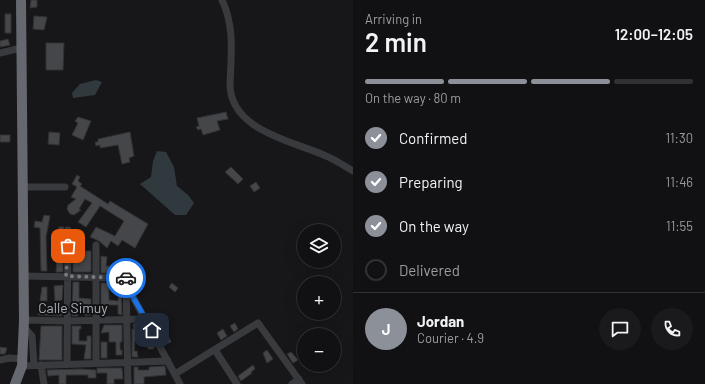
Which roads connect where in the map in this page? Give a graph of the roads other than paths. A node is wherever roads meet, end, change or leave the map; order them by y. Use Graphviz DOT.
graph roads {
  1 [pos="21,0"];
  2 [pos="222,0"];
  3 [pos="21,48"];
  4 [pos="0,53"];
  5 [pos="353,171"];
  6 [pos="22,186"];
  7 [pos="65,187"];
  8 [pos="68,230"];
  9 [pos="96,245"];
  10 [pos="23,276"];
  11 [pos="66,276"];
  12 [pos="96,277"];
  13 [pos="126,278"];
  14 [pos="146,319"];
  15 [pos="96,320"];
  16 [pos="126,320"];
  17 [pos="67,322"];
  18 [pos="24,323"];
  19 [pos="215,350"];
  20 [pos="0,360"];
  21 [pos="168,361"];
  22 [pos="127,362"];
  23 [pos="23,363"];
  24 [pos="67,363"];
  25 [pos="96,363"];
  26 [pos="38,365"];
  27 [pos="175,374"];
  28 [pos="300,382"];
  29 [pos="15,384"];
  30 [pos="44,384"];
  31 [pos="128,384"];
  32 [pos="180,384"];
  33 [pos="237,384"];
  34 [pos="292,384"];
  1 -- 3 [label="highway"];
  2 -- 5 [label="street"];
  3 -- 4 [label="street"];
  3 -- 6 [label="highway"];
  6 -- 7 [label="street"];
  6 -- 10 [label="highway"];
  8 -- 11 [label="street"];
  9 -- 12 [label="street"];
  10 -- 11 [label="street"];
  10 -- 18 [label="highway"];
  11 -- 12 [label="street"];
  11 -- 17 [label="street"];
  12 -- 13 [label="street"];
  12 -- 15 [label="street"];
  13 -- 14 [label="street"];
  13 -- 16 [label="street"];
  14 -- 16 [label="street, Calle Simuy"];
  14 -- 21 [label="street"];
  15 -- 16 [label="street, Calle Simuy"];
  15 -- 17 [label="street, Calle Simuy"];
  15 -- 25 [label="street"];
  16 -- 22 [label="street"];
  17 -- 18 [label="street, Calle Simuy"];
  17 -- 24 [label="street"];
  18 -- 23 [label="highway"];
  18 -- 26 [label="street"];
  19 -- 27 [label="street"];
  19 -- 28 [label="street"];
  19 -- 33 [label="street"];
  20 -- 23 [label="street"];
  21 -- 22 [label="street"];
  21 -- 27 [label="street"];
  22 -- 25 [label="street"];
  22 -- 31 [label="street"];
  23 -- 26 [label="street"];
  23 -- 29 [label="highway"];
  24 -- 25 [label="street"];
  24 -- 26 [label="street"];
  26 -- 30 [label="street"];
  27 -- 32 [label="street"];
  28 -- 34 [label="street"];
}
